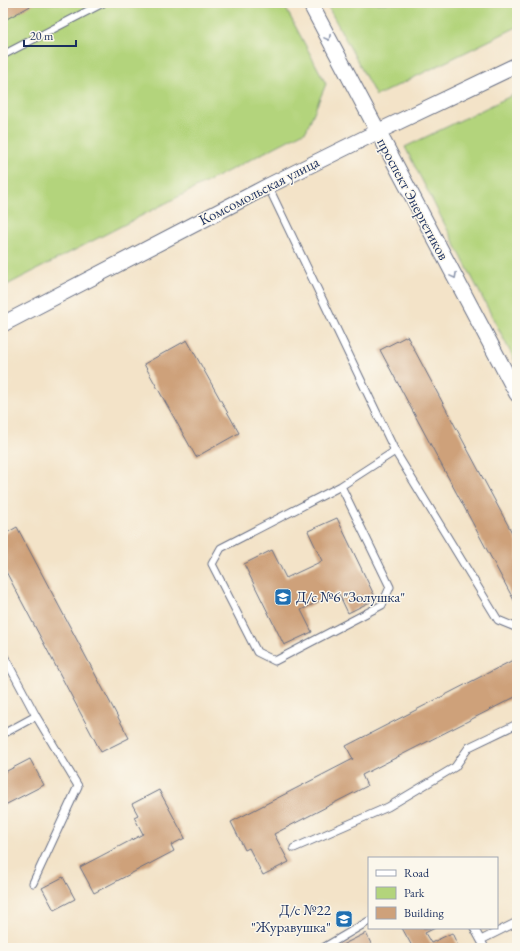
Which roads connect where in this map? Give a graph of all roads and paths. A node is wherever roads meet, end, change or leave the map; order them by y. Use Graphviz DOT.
graph roads {
  1 [pos="103,3"];
  2 [pos="310,3"];
  3 [pos="88,6"];
  4 [pos="3,55"];
  5 [pos="517,65"];
  6 [pos="377,132"];
  7 [pos="268,186"];
  8 [pos="3,324"];
  9 [pos="517,394"];
  10 [pos="395,451"];
  11 [pos="341,486"];
  12 [pos="517,626"];
  13 [pos="3,654"];
  14 [pos="36,716"];
  15 [pos="517,724"];
  16 [pos="3,734"];
  17 [pos="294,848"];
  18 [pos="33,883"];
  19 [pos="368,922"];
  20 [pos="517,922"];
  21 [pos="475,929"];
  22 [pos="481,940"];
  23 [pos="323,948"];
  24 [pos="485,948"];
  1 -- 3 [label="lane"];
  2 -- 6 [label="street, проспект Энергетиков, one-way"];
  3 -- 4 [label="lane"];
  5 -- 6 [label="street, Комсомольская улица"];
  6 -- 7 [label="street, Комсомольская улица"];
  6 -- 9 [label="street, проспект Энергетиков, one-way"];
  7 -- 8 [label="street, Комсомольская улица"];
  7 -- 10 [label="lane"];
  10 -- 11 [label="lane"];
  10 -- 12 [label="lane"];
  11 -- 11 [label="lane"];
  13 -- 14 [label="lane"];
  14 -- 16 [label="lane"];
  14 -- 18 [label="lane"];
  15 -- 17 [label="lane"];
  19 -- 23 [label="lane"];
  20 -- 22 [label="lane"];
  21 -- 22 [label="lane"];
  22 -- 24 [label="lane"];
}
